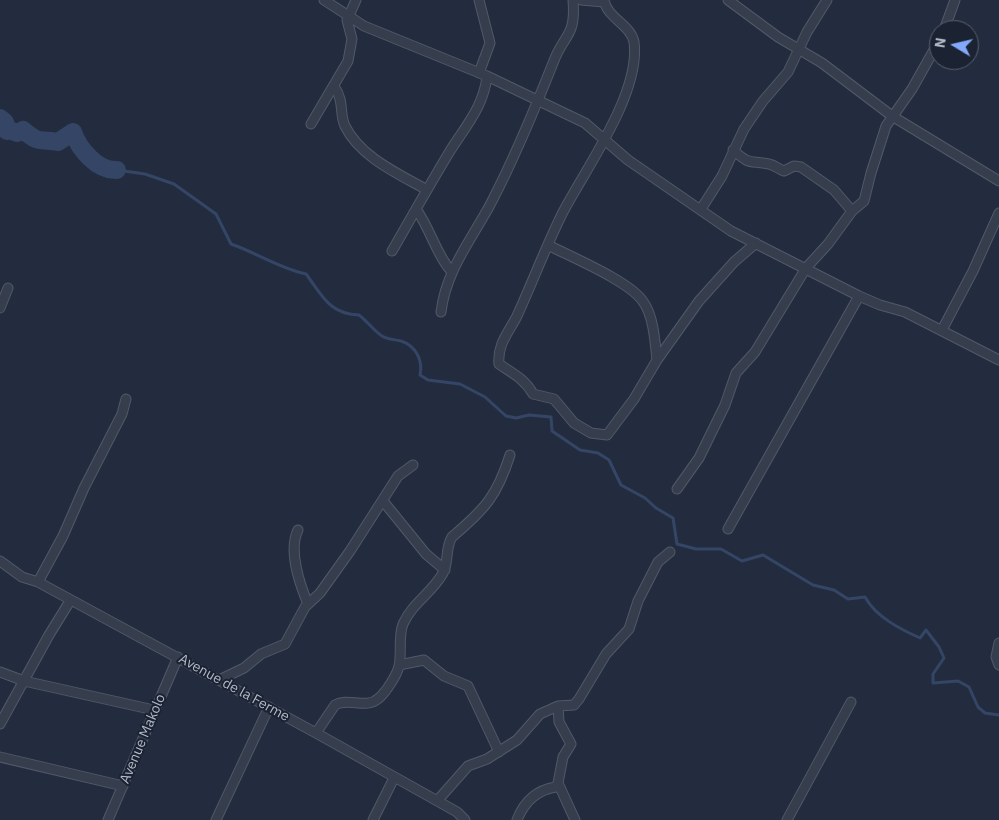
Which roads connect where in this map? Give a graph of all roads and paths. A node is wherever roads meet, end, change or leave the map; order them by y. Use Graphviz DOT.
graph roads {
  1 [pos="324,0"];
  2 [pos="356,0"];
  3 [pos="479,0"];
  4 [pos="573,0"];
  5 [pos="581,0"];
  6 [pos="728,0"];
  7 [pos="827,0"];
  8 [pos="954,0"];
  9 [pos="604,1"];
  10 [pos="741,4"];
  11 [pos="348,16"];
  12 [pos="947,20"];
  13 [pos="800,48"];
  14 [pos="929,59"];
  15 [pos="483,75"];
  16 [pos="334,86"];
  17 [pos="538,102"];
  18 [pos="892,116"];
  19 [pos="311,124"];
  20 [pos="604,140"];
  21 [pos="733,150"];
  22 [pos="999,181"];
  23 [pos="427,190"];
  24 [pos="416,209"];
  25 [pos="701,209"];
  26 [pos="852,211"];
  27 [pos="999,213"];
  28 [pos="756,243"];
  29 [pos="548,245"];
  30 [pos="392,251"];
  31 [pos="806,268"];
  32 [pos="452,271"];
  33 [pos="8,288"];
  34 [pos="859,296"];
  35 [pos="0,308"];
  36 [pos="441,312"];
  37 [pos="942,330"];
  38 [pos="657,360"];
  39 [pos="999,360"];
  40 [pos="126,399"];
  41 [pos="510,455"];
  42 [pos="413,465"];
  43 [pos="677,489"];
  44 [pos="383,501"];
  45 [pos="728,528"];
  46 [pos="298,530"];
  47 [pos="670,552"];
  48 [pos="0,561"];
  49 [pos="445,570"];
  50 [pos="38,582"];
  51 [pos="70,601"];
  52 [pos="308,604"];
  53 [pos="999,643"];
  54 [pos="178,657"];
  55 [pos="400,665"];
  56 [pos="999,665"];
  57 [pos="0,672"];
  58 [pos="219,680"];
  59 [pos="24,681"];
  60 [pos="851,702"];
  61 [pos="558,706"];
  62 [pos="269,707"];
  63 [pos="154,710"];
  64 [pos="0,724"];
  65 [pos="316,733"];
  66 [pos="499,752"];
  67 [pos="0,757"];
  68 [pos="394,778"];
  69 [pos="558,783"];
  70 [pos="123,786"];
  71 [pos="437,801"];
  72 [pos="108,820"];
  73 [pos="216,820"];
  74 [pos="373,820"];
  75 [pos="465,820"];
  76 [pos="517,820"];
  77 [pos="575,820"];
  78 [pos="787,820"];
  1 -- 11 [label="street"];
  2 -- 11 [label="street"];
  3 -- 15 [label="street"];
  4 -- 17 [label="street"];
  5 -- 9 [label="street"];
  6 -- 10 [label="street"];
  7 -- 13 [label="street"];
  8 -- 12 [label="street"];
  9 -- 20 [label="street"];
  10 -- 13 [label="street"];
  11 -- 15 [label="street"];
  11 -- 16 [label="street"];
  13 -- 18 [label="street"];
  13 -- 21 [label="street"];
  14 -- 18 [label="street"];
  15 -- 17 [label="street"];
  15 -- 23 [label="street"];
  16 -- 19 [label="street"];
  16 -- 23 [label="street"];
  17 -- 20 [label="street"];
  17 -- 32 [label="street"];
  18 -- 22 [label="street"];
  18 -- 26 [label="street"];
  20 -- 25 [label="street"];
  20 -- 29 [label="street"];
  21 -- 25 [label="street"];
  21 -- 26 [label="street"];
  23 -- 24 [label="street"];
  24 -- 30 [label="street"];
  24 -- 32 [label="street"];
  25 -- 28 [label="street"];
  26 -- 31 [label="street"];
  27 -- 37 [label="street"];
  28 -- 31 [label="street"];
  28 -- 38 [label="street"];
  29 -- 38 [label="street"];
  29 -- 38 [label="street"];
  31 -- 34 [label="street"];
  31 -- 43 [label="street"];
  32 -- 36 [label="street"];
  33 -- 35 [label="street"];
  34 -- 37 [label="street"];
  34 -- 45 [label="street"];
  37 -- 39 [label="street"];
  40 -- 50 [label="street"];
  41 -- 49 [label="street"];
  42 -- 44 [label="street"];
  44 -- 49 [label="street"];
  44 -- 52 [label="street"];
  46 -- 52 [label="street"];
  47 -- 61 [label="street"];
  48 -- 50 [label="street, Avenue de la Ferme"];
  49 -- 55 [label="street"];
  50 -- 51 [label="street, Avenue de la Ferme"];
  51 -- 54 [label="street, Avenue de la Ferme"];
  51 -- 59 [label="street"];
  52 -- 58 [label="street"];
  53 -- 56 [label="street"];
  54 -- 58 [label="street, Avenue de la Ferme"];
  54 -- 63 [label="street, Avenue Makolo"];
  55 -- 65 [label="street"];
  55 -- 66 [label="street"];
  57 -- 59 [label="street"];
  58 -- 62 [label="street, Avenue de la Ferme"];
  59 -- 63 [label="street"];
  59 -- 64 [label="street"];
  60 -- 78 [label="street"];
  61 -- 66 [label="street"];
  61 -- 69 [label="street"];
  62 -- 65 [label="street, Avenue de la Ferme"];
  62 -- 73 [label="street"];
  63 -- 70 [label="street, Avenue Makolo"];
  65 -- 68 [label="street, Avenue de la Ferme"];
  66 -- 71 [label="street"];
  67 -- 70 [label="street"];
  68 -- 71 [label="street, Avenue de la Ferme"];
  68 -- 74 [label="street"];
  69 -- 76 [label="street"];
  69 -- 77 [label="street"];
  70 -- 72 [label="street, Avenue Makolo"];
  71 -- 75 [label="street, Avenue de la Ferme"];
}
